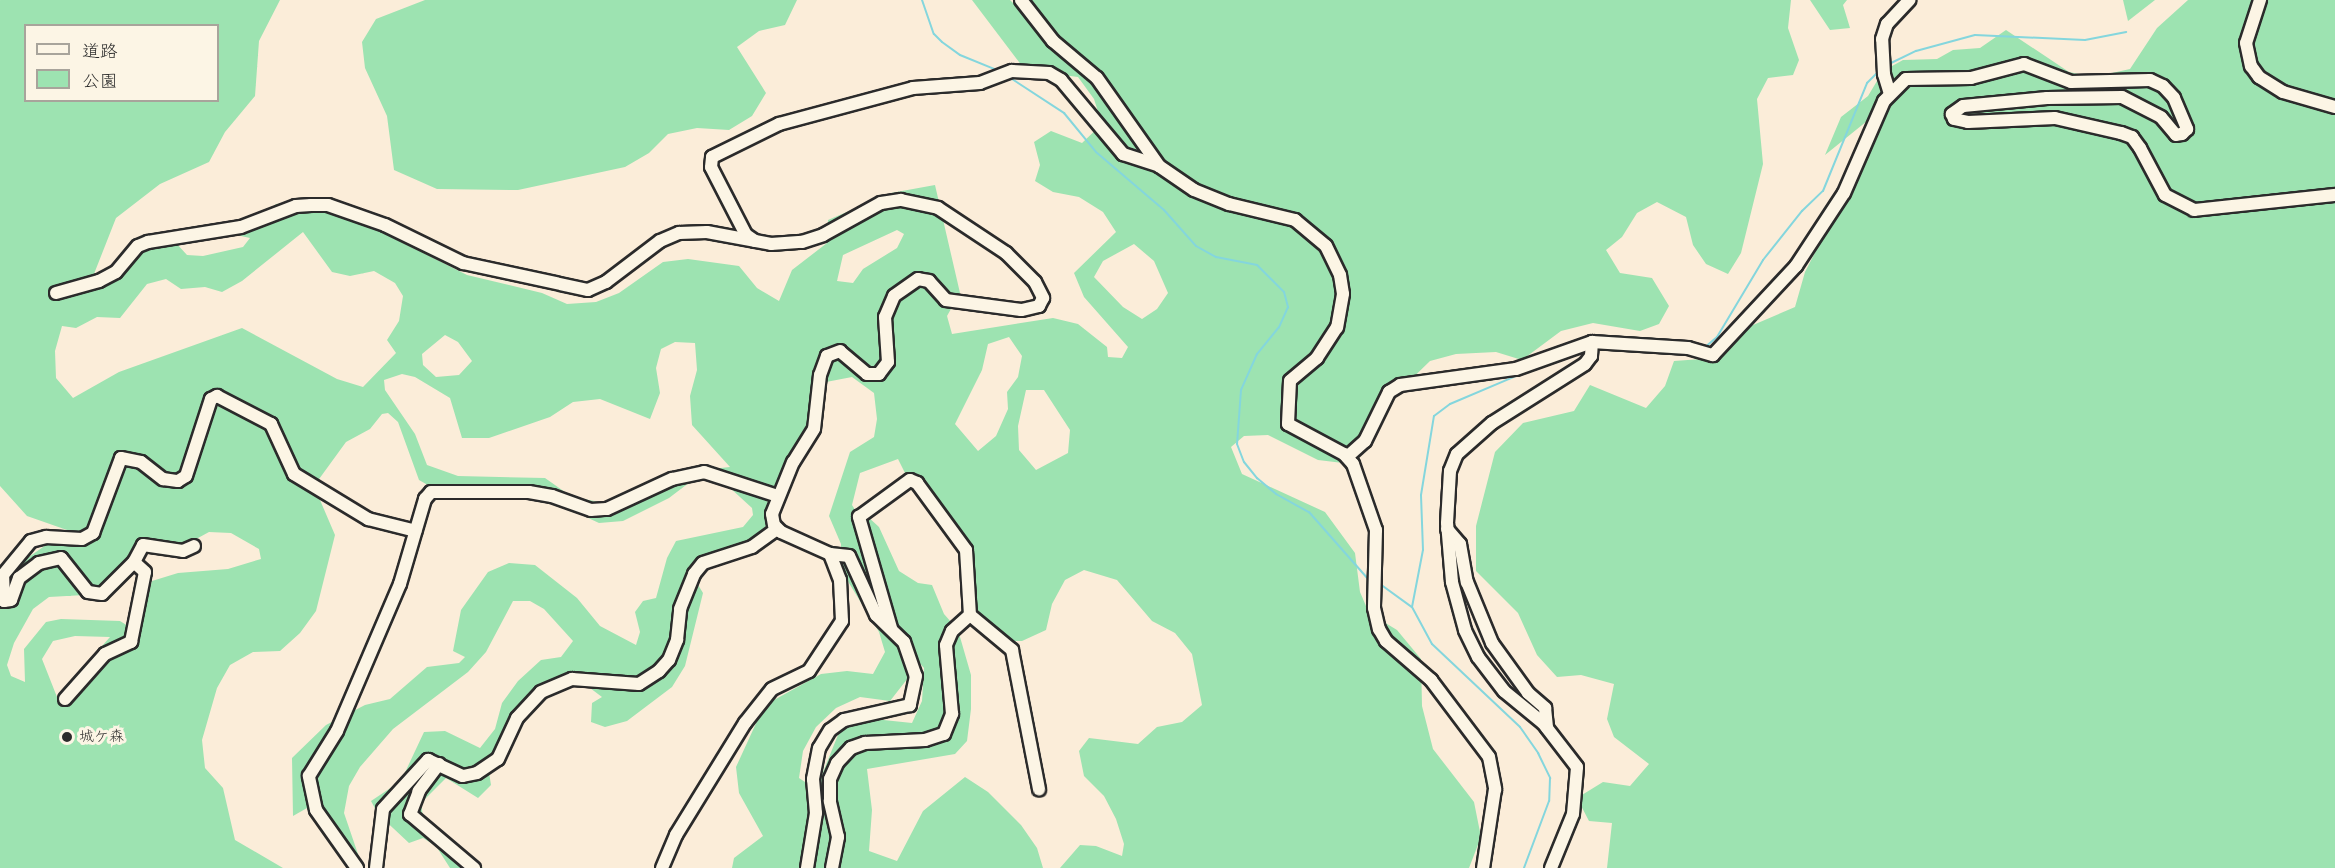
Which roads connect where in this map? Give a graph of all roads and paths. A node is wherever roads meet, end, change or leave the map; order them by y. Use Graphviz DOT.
graph roads {
  1 [pos="1021,0"];
  2 [pos="1909,0"];
  3 [pos="2260,0"];
  4 [pos="1890,94"];
  5 [pos="2335,107"];
  6 [pos="1159,166"];
  7 [pos="2335,195"];
  8 [pos="756,242"];
  9 [pos="56,293"];
  10 [pos="1592,342"];
  11 [pos="1347,457"];
  12 [pos="778,496"];
  13 [pos="777,529"];
  14 [pos="1448,529"];
  15 [pos="416,531"];
  16 [pos="194,546"];
  17 [pos="830,554"];
  18 [pos="134,562"];
  19 [pos="1,583"];
  20 [pos="970,615"];
  21 [pos="892,630"];
  22 [pos="65,699"];
  23 [pos="1547,728"];
  24 [pos="439,764"];
  25 [pos="1039,789"];
  26 [pos="357,868"];
  27 [pos="376,868"];
  28 [pos="474,868"];
  29 [pos="662,868"];
  30 [pos="807,868"];
  31 [pos="832,868"];
  32 [pos="1483,868"];
  33 [pos="1551,868"];
  1 -- 6 [label="street"];
  2 -- 4 [label="street"];
  3 -- 5 [label="street"];
  4 -- 7 [label="street"];
  4 -- 10 [label="street"];
  6 -- 8 [label="street"];
  6 -- 11 [label="street"];
  8 -- 9 [label="street"];
  8 -- 12 [label="street"];
  10 -- 11 [label="street"];
  10 -- 14 [label="street"];
  11 -- 32 [label="street"];
  12 -- 13 [label="street"];
  12 -- 15 [label="street"];
  13 -- 17 [label="street"];
  13 -- 24 [label="street"];
  14 -- 23 [label="street"];
  14 -- 23 [label="street"];
  15 -- 19 [label="street"];
  15 -- 26 [label="street"];
  16 -- 18 [label="street"];
  17 -- 21 [label="street"];
  17 -- 29 [label="street"];
  18 -- 19 [label="street"];
  18 -- 22 [label="street"];
  20 -- 21 [label="street"];
  20 -- 25 [label="street"];
  20 -- 31 [label="street"];
  21 -- 30 [label="street"];
  23 -- 33 [label="street"];
  24 -- 27 [label="street"];
  24 -- 28 [label="street"];
}
